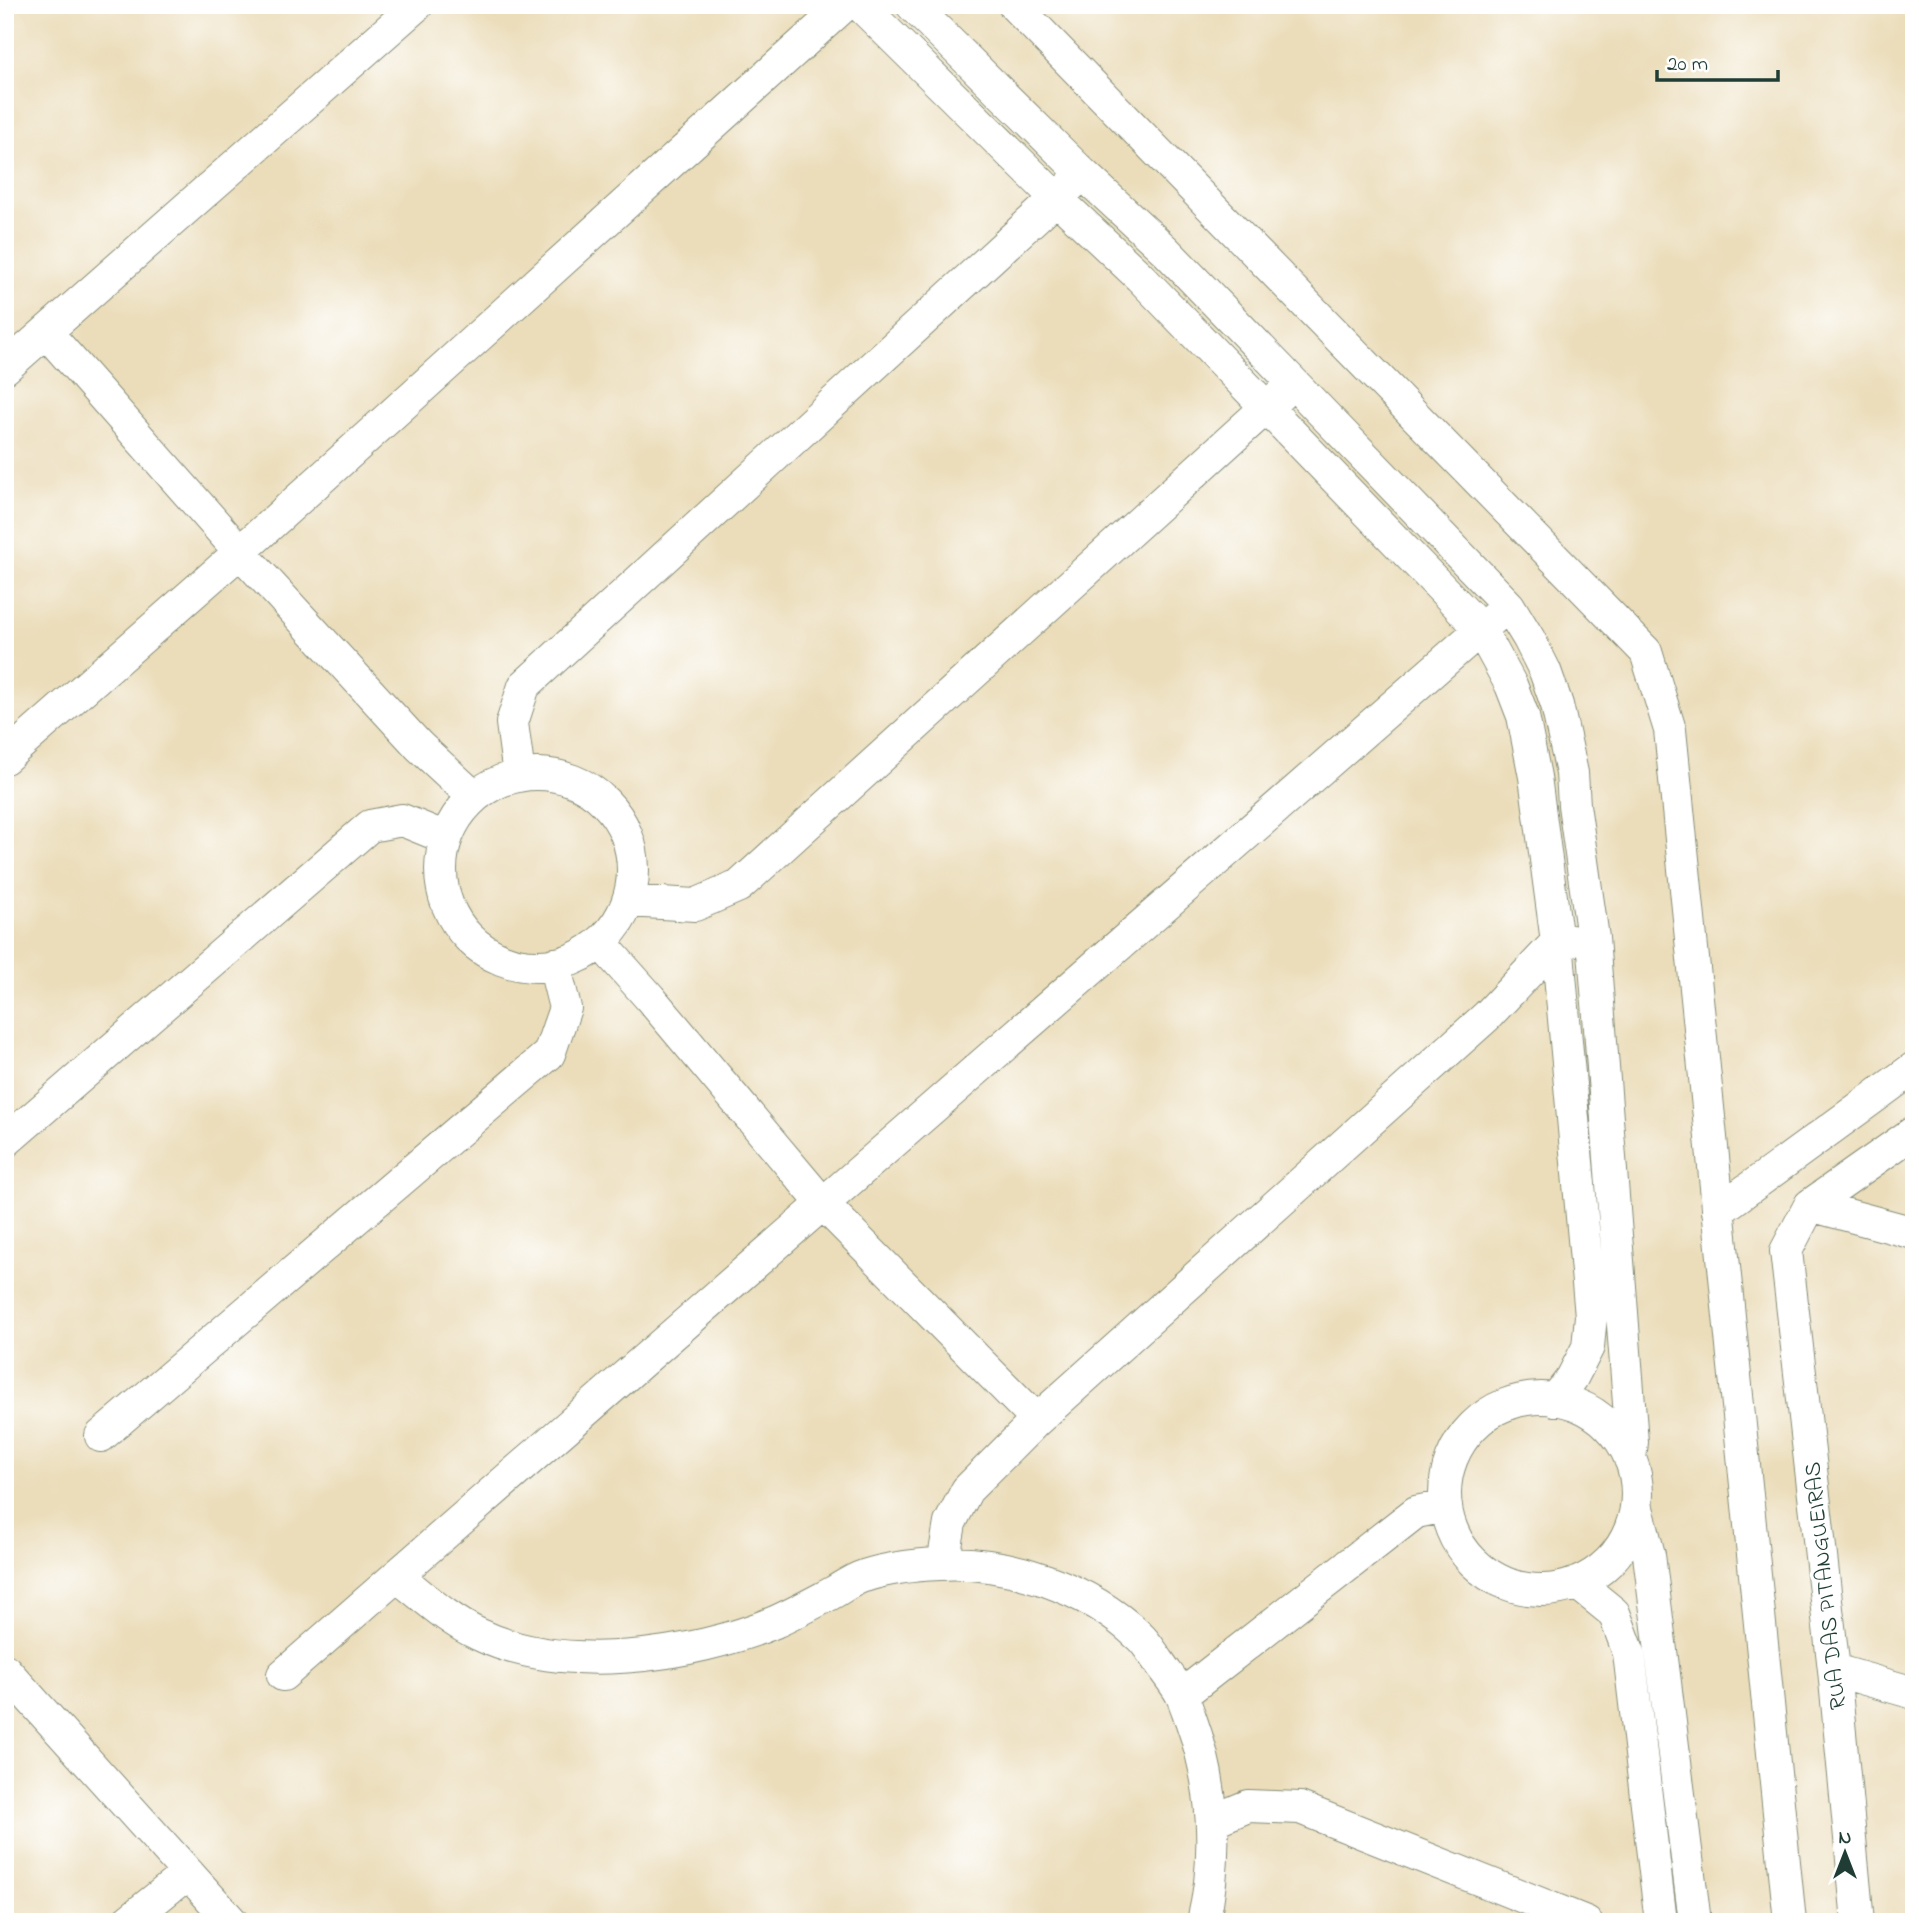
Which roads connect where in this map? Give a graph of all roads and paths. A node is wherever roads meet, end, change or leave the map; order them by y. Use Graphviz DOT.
graph roads {
  1 [pos="417,5"];
  2 [pos="845,5"];
  3 [pos="860,5"];
  4 [pos="912,5"];
  5 [pos="1014,5"];
  6 [pos="1082,173"];
  7 [pos="1057,199"];
  8 [pos="47,332"];
  9 [pos="5,368"];
  10 [pos="1292,383"];
  11 [pos="1266,409"];
  12 [pos="240,552"];
  13 [pos="1509,606"];
  14 [pos="1480,628"];
  15 [pos="5,758"];
  16 [pos="519,775"];
  17 [pos="474,797"];
  18 [pos="446,838"];
  19 [pos="628,901"];
  20 [pos="1592,938"];
  21 [pos="600,942"];
  22 [pos="1557,942"];
  23 [pos="554,964"];
  24 [pos="1914,1068"];
  25 [pos="1914,1132"];
  26 [pos="5,1142"];
  27 [pos="823,1204"];
  28 [pos="1810,1205"];
  29 [pos="1718,1211"];
  30 [pos="1914,1233"];
  31 [pos="1555,1400"];
  32 [pos="1037,1420"];
  33 [pos="101,1436"];
  34 [pos="1630,1459"];
  35 [pos="1446,1506"];
  36 [pos="1637,1508"];
  37 [pos="943,1564"];
  38 [pos="397,1576"];
  39 [pos="1577,1583"];
  40 [pos="5,1670"];
  41 [pos="1834,1670"];
  42 [pos="283,1675"];
  43 [pos="1914,1693"];
  44 [pos="1182,1695"];
  45 [pos="1212,1821"];
  46 [pos="188,1873"];
  47 [pos="127,1922"];
  48 [pos="232,1922"];
  49 [pos="1203,1922"];
  50 [pos="1586,1922"];
  51 [pos="1661,1922"];
  52 [pos="1695,1922"];
  53 [pos="1790,1922"];
  54 [pos="1858,1922"];
  1 -- 8 [label="street"];
  2 -- 12 [label="street"];
  3 -- 7 [label="street"];
  4 -- 6 [label="street"];
  5 -- 29 [label="street"];
  6 -- 7 [label="street"];
  6 -- 10 [label="street"];
  7 -- 11 [label="street"];
  7 -- 16 [label="street"];
  8 -- 9 [label="street"];
  8 -- 12 [label="street"];
  10 -- 11 [label="street"];
  10 -- 13 [label="street"];
  11 -- 14 [label="street"];
  11 -- 19 [label="street"];
  12 -- 15 [label="street"];
  12 -- 17 [label="street"];
  13 -- 14 [label="street"];
  13 -- 20 [label="street"];
  14 -- 22 [label="street"];
  14 -- 27 [label="street"];
  16 -- 17 [label="street"];
  16 -- 19 [label="street"];
  17 -- 18 [label="street"];
  18 -- 23 [label="street"];
  18 -- 26 [label="street"];
  19 -- 21 [label="street"];
  20 -- 22 [label="street"];
  20 -- 34 [label="street"];
  21 -- 23 [label="street"];
  21 -- 27 [label="street"];
  22 -- 31 [label="street"];
  22 -- 32 [label="street"];
  23 -- 33 [label="street"];
  24 -- 29 [label="street"];
  25 -- 28 [label="street"];
  27 -- 32 [label="street"];
  27 -- 38 [label="street"];
  28 -- 30 [label="street"];
  28 -- 41 [label="street, RUA DAS PITANGUEIRAS"];
  29 -- 53 [label="street"];
  31 -- 34 [label="street"];
  31 -- 35 [label="street"];
  32 -- 37 [label="street"];
  34 -- 36 [label="street"];
  35 -- 39 [label="street"];
  35 -- 44 [label="street"];
  36 -- 39 [label="street"];
  36 -- 52 [label="street"];
  37 -- 38 [label="street"];
  37 -- 44 [label="street"];
  38 -- 42 [label="street"];
  39 -- 51 [label="street"];
  40 -- 46 [label="street"];
  41 -- 43 [label="street"];
  41 -- 54 [label="street, RUA DAS PITANGUEIRAS"];
  44 -- 45 [label="street"];
  45 -- 49 [label="street"];
  45 -- 50 [label="street"];
  46 -- 47 [label="street"];
  46 -- 48 [label="street"];
}
